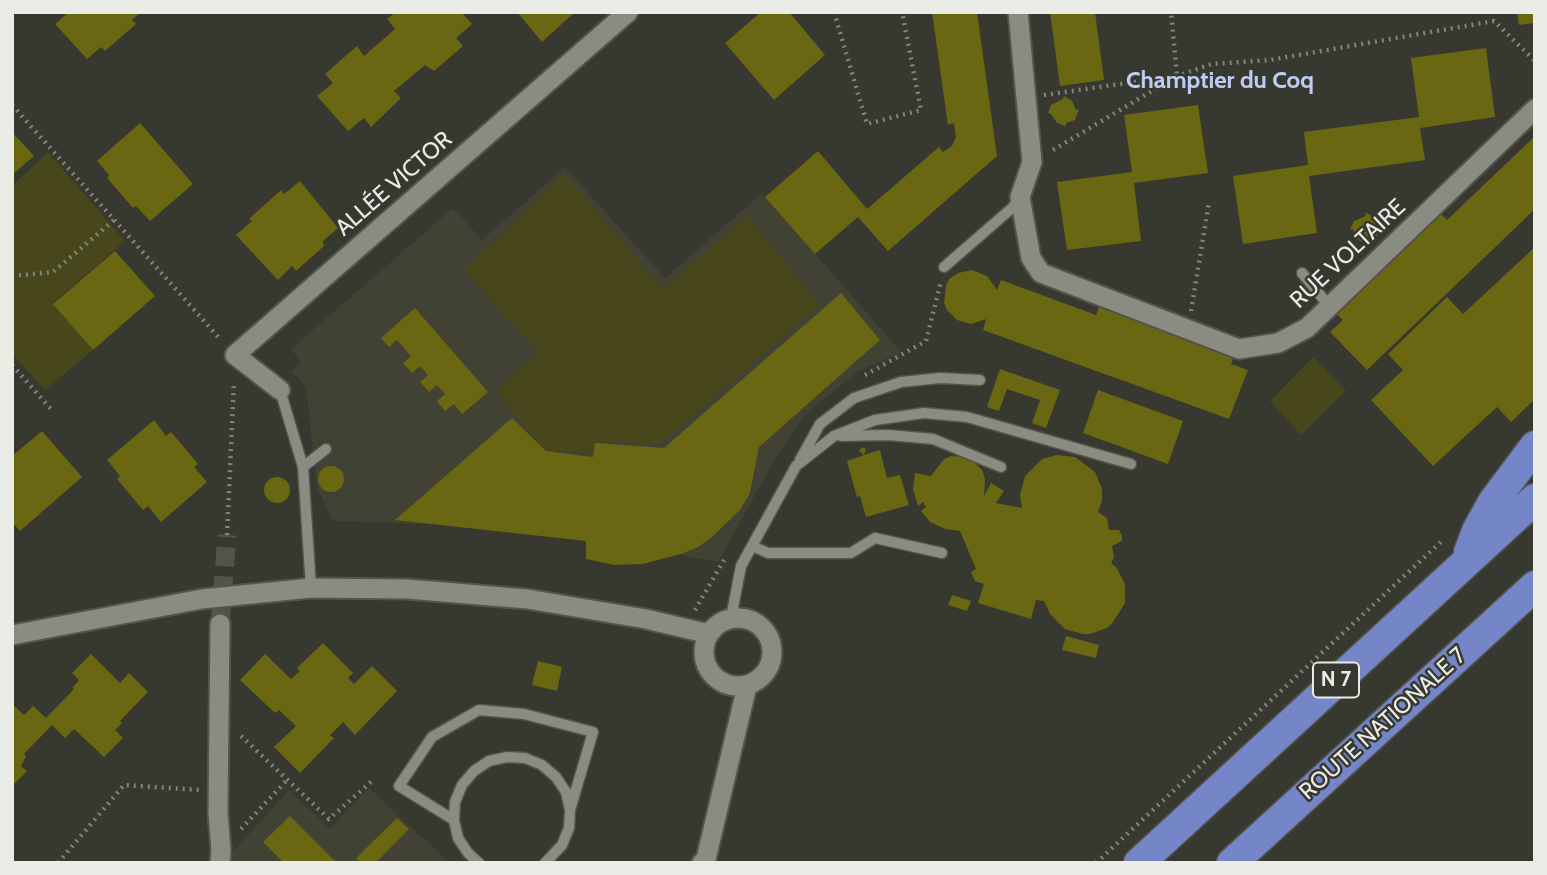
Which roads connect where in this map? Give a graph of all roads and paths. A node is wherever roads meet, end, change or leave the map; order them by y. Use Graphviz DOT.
graph roads {
  1 [pos="628,12"];
  2 [pos="834,12"];
  3 [pos="902,12"];
  4 [pos="1018,12"];
  5 [pos="1171,12"];
  6 [pos="1535,61"];
  7 [pos="1177,76"];
  8 [pos="1026,98"];
  9 [pos="12,105"];
  10 [pos="1535,109"];
  11 [pos="1032,162"];
  12 [pos="1020,197"];
  13 [pos="1209,201"];
  14 [pos="114,220"];
  15 [pos="944,267"];
  16 [pos="1302,272"];
  17 [pos="12,276"];
  18 [pos="1330,307"];
  19 [pos="1188,329"];
  20 [pos="235,355"];
  21 [pos="12,365"];
  22 [pos="980,380"];
  23 [pos="280,390"];
  24 [pos="51,409"];
  25 [pos="834,436"];
  26 [pos="1535,446"];
  27 [pos="326,449"];
  28 [pos="1131,464"];
  29 [pos="796,466"];
  30 [pos="303,467"];
  31 [pos="1000,467"];
  32 [pos="1535,499"];
  33 [pos="1451,533"];
  34 [pos="227,534"];
  35 [pos="752,546"];
  36 [pos="942,553"];
  37 [pos="1466,561"];
  38 [pos="1535,586"];
  39 [pos="311,588"];
  40 [pos="731,618"];
  41 [pos="220,624"];
  42 [pos="709,634"];
  43 [pos="12,635"];
  44 [pos="747,686"];
  45 [pos="219,715"];
  46 [pos="287,780"];
  47 [pos="372,781"];
  48 [pos="218,791"];
  49 [pos="570,810"];
  50 [pos="454,820"];
  51 [pos="220,856"];
  52 [pos="58,863"];
  53 [pos="479,863"];
  54 [pos="545,863"];
  55 [pos="702,863"];
  56 [pos="1096,863"];
  57 [pos="1139,863"];
  58 [pos="1232,863"];
  1 -- 20 [label="street, ALLÉE VICTOR"];
  2 -- 3 [label="path"];
  4 -- 8 [label="street"];
  5 -- 7 [label="path"];
  6 -- 7 [label="path"];
  7 -- 8 [label="path"];
  7 -- 11 [label="path"];
  8 -- 11 [label="street"];
  9 -- 14 [label="path"];
  10 -- 18 [label="street, RUE VOLTAIRE"];
  11 -- 12 [label="street"];
  12 -- 15 [label="lane"];
  12 -- 19 [label="street, RUE VOLTAIRE"];
  13 -- 19 [label="path"];
  14 -- 17 [label="path"];
  14 -- 20 [label="path"];
  16 -- 18 [label="lane"];
  18 -- 19 [label="street, RUE VOLTAIRE"];
  20 -- 23 [label="street"];
  20 -- 34 [label="path"];
  21 -- 24 [label="path"];
  22 -- 29 [label="lane"];
  23 -- 30 [label="lane"];
  25 -- 28 [label="lane"];
  25 -- 29 [label="lane"];
  25 -- 31 [label="lane"];
  26 -- 37 [label="main road"];
  27 -- 30 [label="lane"];
  29 -- 35 [label="lane"];
  30 -- 39 [label="lane"];
  32 -- 37 [label="main road, N 7"];
  33 -- 56 [label="path"];
  35 -- 36 [label="lane"];
  35 -- 40 [label="lane"];
  37 -- 57 [label="main road, N 7"];
  38 -- 58 [label="main road, ROUTE NATIONALE 7"];
  39 -- 42 [label="street"];
  39 -- 43 [label="street"];
  40 -- 42 [label="street"];
  40 -- 44 [label="street"];
  41 -- 45 [label="street"];
  42 -- 44 [label="street"];
  44 -- 55 [label="street"];
  45 -- 46 [label="path"];
  45 -- 48 [label="street"];
  46 -- 47 [label="path"];
  46 -- 51 [label="path"];
  48 -- 51 [label="street"];
  48 -- 52 [label="path"];
  49 -- 50 [label="lane"];
  49 -- 50 [label="lane"];
  49 -- 54 [label="lane"];
  50 -- 53 [label="lane"];
}
